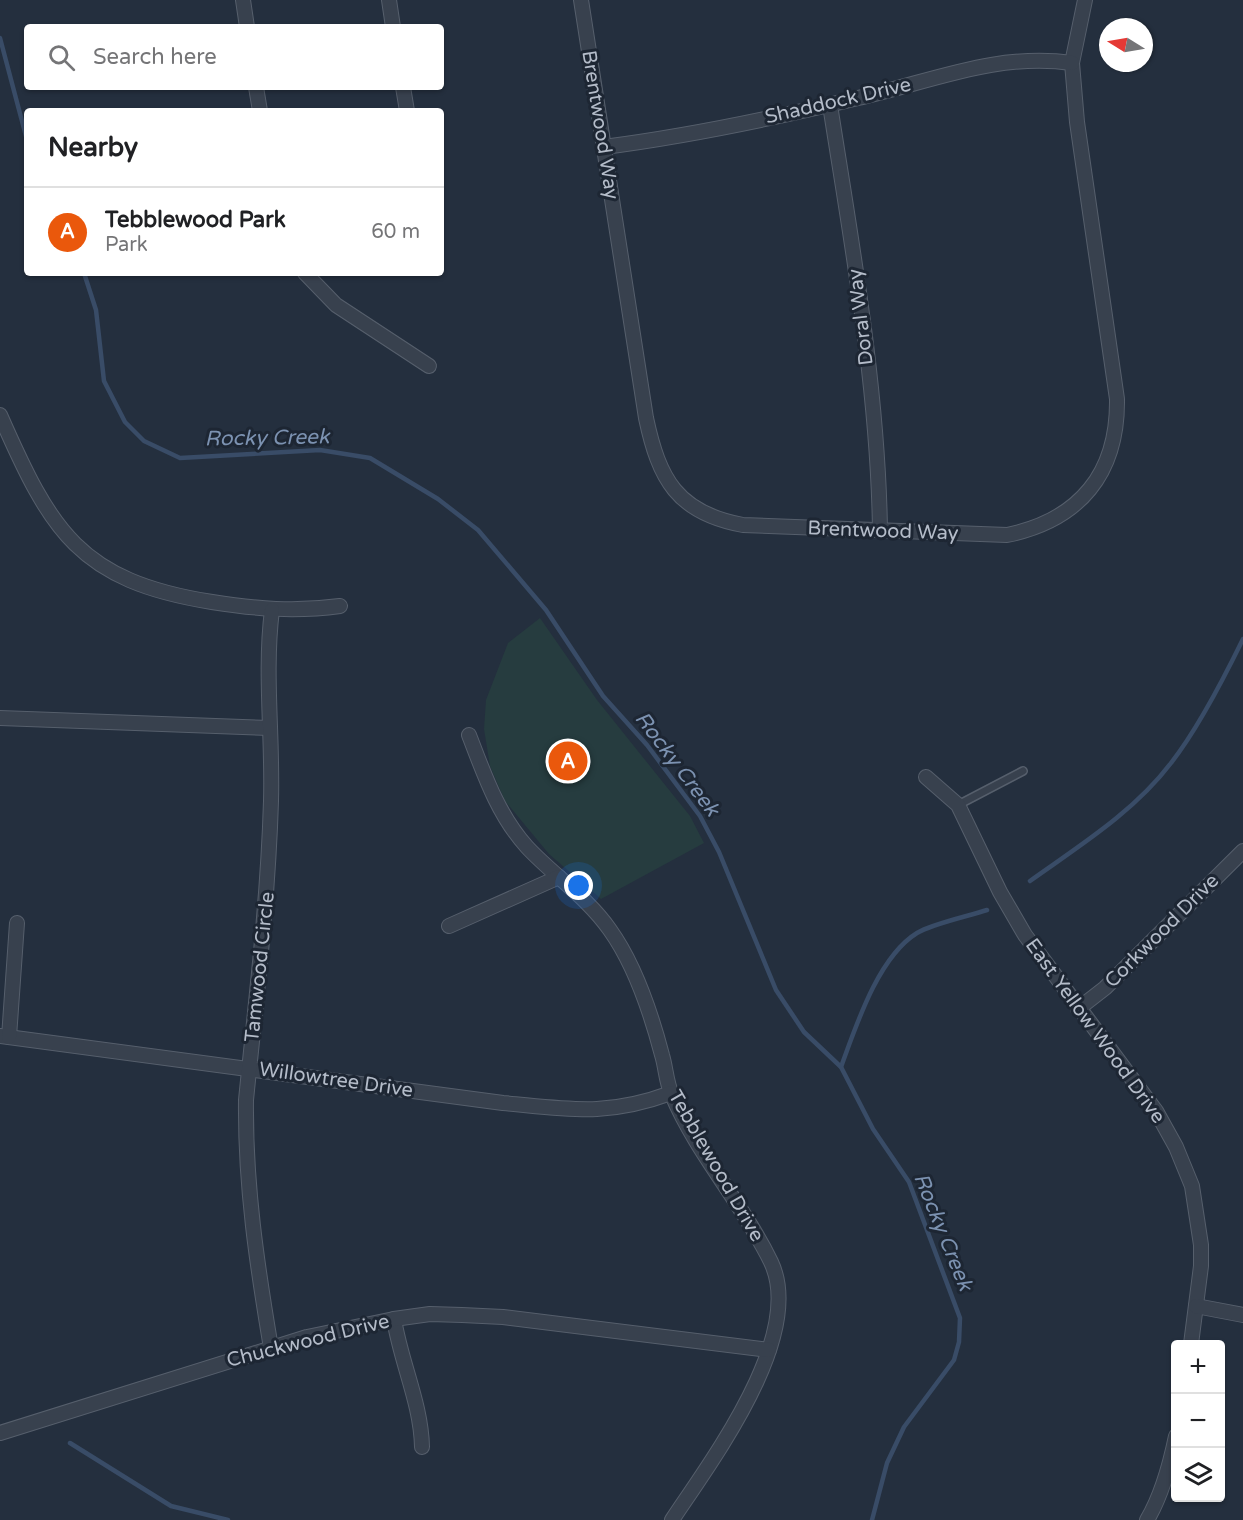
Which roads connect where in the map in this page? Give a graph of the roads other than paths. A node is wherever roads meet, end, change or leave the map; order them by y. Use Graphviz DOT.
graph roads {
  1 [pos="243,0"];
  2 [pos="389,0"];
  3 [pos="581,0"];
  4 [pos="1085,0"];
  5 [pos="247,24"];
  6 [pos="393,24"];
  7 [pos="1072,63"];
  8 [pos="256,90"];
  9 [pos="404,90"];
  10 [pos="830,105"];
  11 [pos="260,108"];
  12 [pos="406,108"];
  13 [pos="604,147"];
  14 [pos="307,276"];
  15 [pos="429,366"];
  16 [pos="0,415"];
  17 [pos="5,440"];
  18 [pos="880,531"];
  19 [pos="340,606"];
  20 [pos="272,610"];
  21 [pos="0,718"];
  22 [pos="270,728"];
  23 [pos="469,735"];
  24 [pos="1023,771"];
  25 [pos="926,777"];
  26 [pos="958,805"];
  27 [pos="1242,855"];
  28 [pos="559,877"];
  29 [pos="17,923"];
  30 [pos="449,926"];
  31 [pos="1078,1009"];
  32 [pos="5,1037"];
  33 [pos="249,1069"];
  34 [pos="671,1093"];
  35 [pos="1196,1306"];
  36 [pos="1243,1315"];
  37 [pos="394,1319"];
  38 [pos="1192,1340"];
  39 [pos="271,1348"];
  40 [pos="769,1350"];
  41 [pos="0,1433"];
  42 [pos="422,1447"];
  43 [pos="1173,1448"];
  44 [pos="672,1520"];
  45 [pos="1147,1520"];
  1 -- 5 [label="street"];
  2 -- 6 [label="street"];
  3 -- 13 [label="street, Brentwood Way"];
  4 -- 7 [label="street, Brentwood Way"];
  7 -- 10 [label="street, Shaddock Drive"];
  7 -- 18 [label="street, Brentwood Way"];
  8 -- 11 [label="street"];
  9 -- 12 [label="street"];
  10 -- 13 [label="street, Shaddock Drive"];
  10 -- 18 [label="street, Doral Way"];
  13 -- 18 [label="street, Brentwood Way"];
  14 -- 15 [label="street"];
  16 -- 17 [label="street"];
  17 -- 20 [label="street"];
  19 -- 20 [label="street"];
  20 -- 22 [label="street, Tamwood Circle"];
  21 -- 22 [label="street"];
  22 -- 33 [label="street, Tamwood Circle"];
  23 -- 28 [label="street, Tebblewood Drive"];
  24 -- 26 [label="lane"];
  25 -- 26 [label="street, East Yellow Wood Drive"];
  26 -- 31 [label="street, East Yellow Wood Drive"];
  27 -- 31 [label="street, Corkwood Drive"];
  28 -- 30 [label="street"];
  28 -- 34 [label="street, Tebblewood Drive"];
  29 -- 32 [label="street"];
  31 -- 35 [label="street, East Yellow Wood Drive"];
  32 -- 33 [label="street, Willowtree Drive"];
  33 -- 34 [label="street, Willowtree Drive"];
  33 -- 39 [label="street, Tamwood Circle"];
  34 -- 40 [label="street, Tebblewood Drive"];
  35 -- 36 [label="street"];
  35 -- 38 [label="street, East Yellow Wood Drive"];
  37 -- 39 [label="street, Chuckwood Drive"];
  37 -- 40 [label="street, Chuckwood Drive"];
  37 -- 42 [label="street"];
  39 -- 41 [label="street, Chuckwood Drive"];
  40 -- 44 [label="street, Tebblewood Drive"];
  43 -- 45 [label="street"];
}
